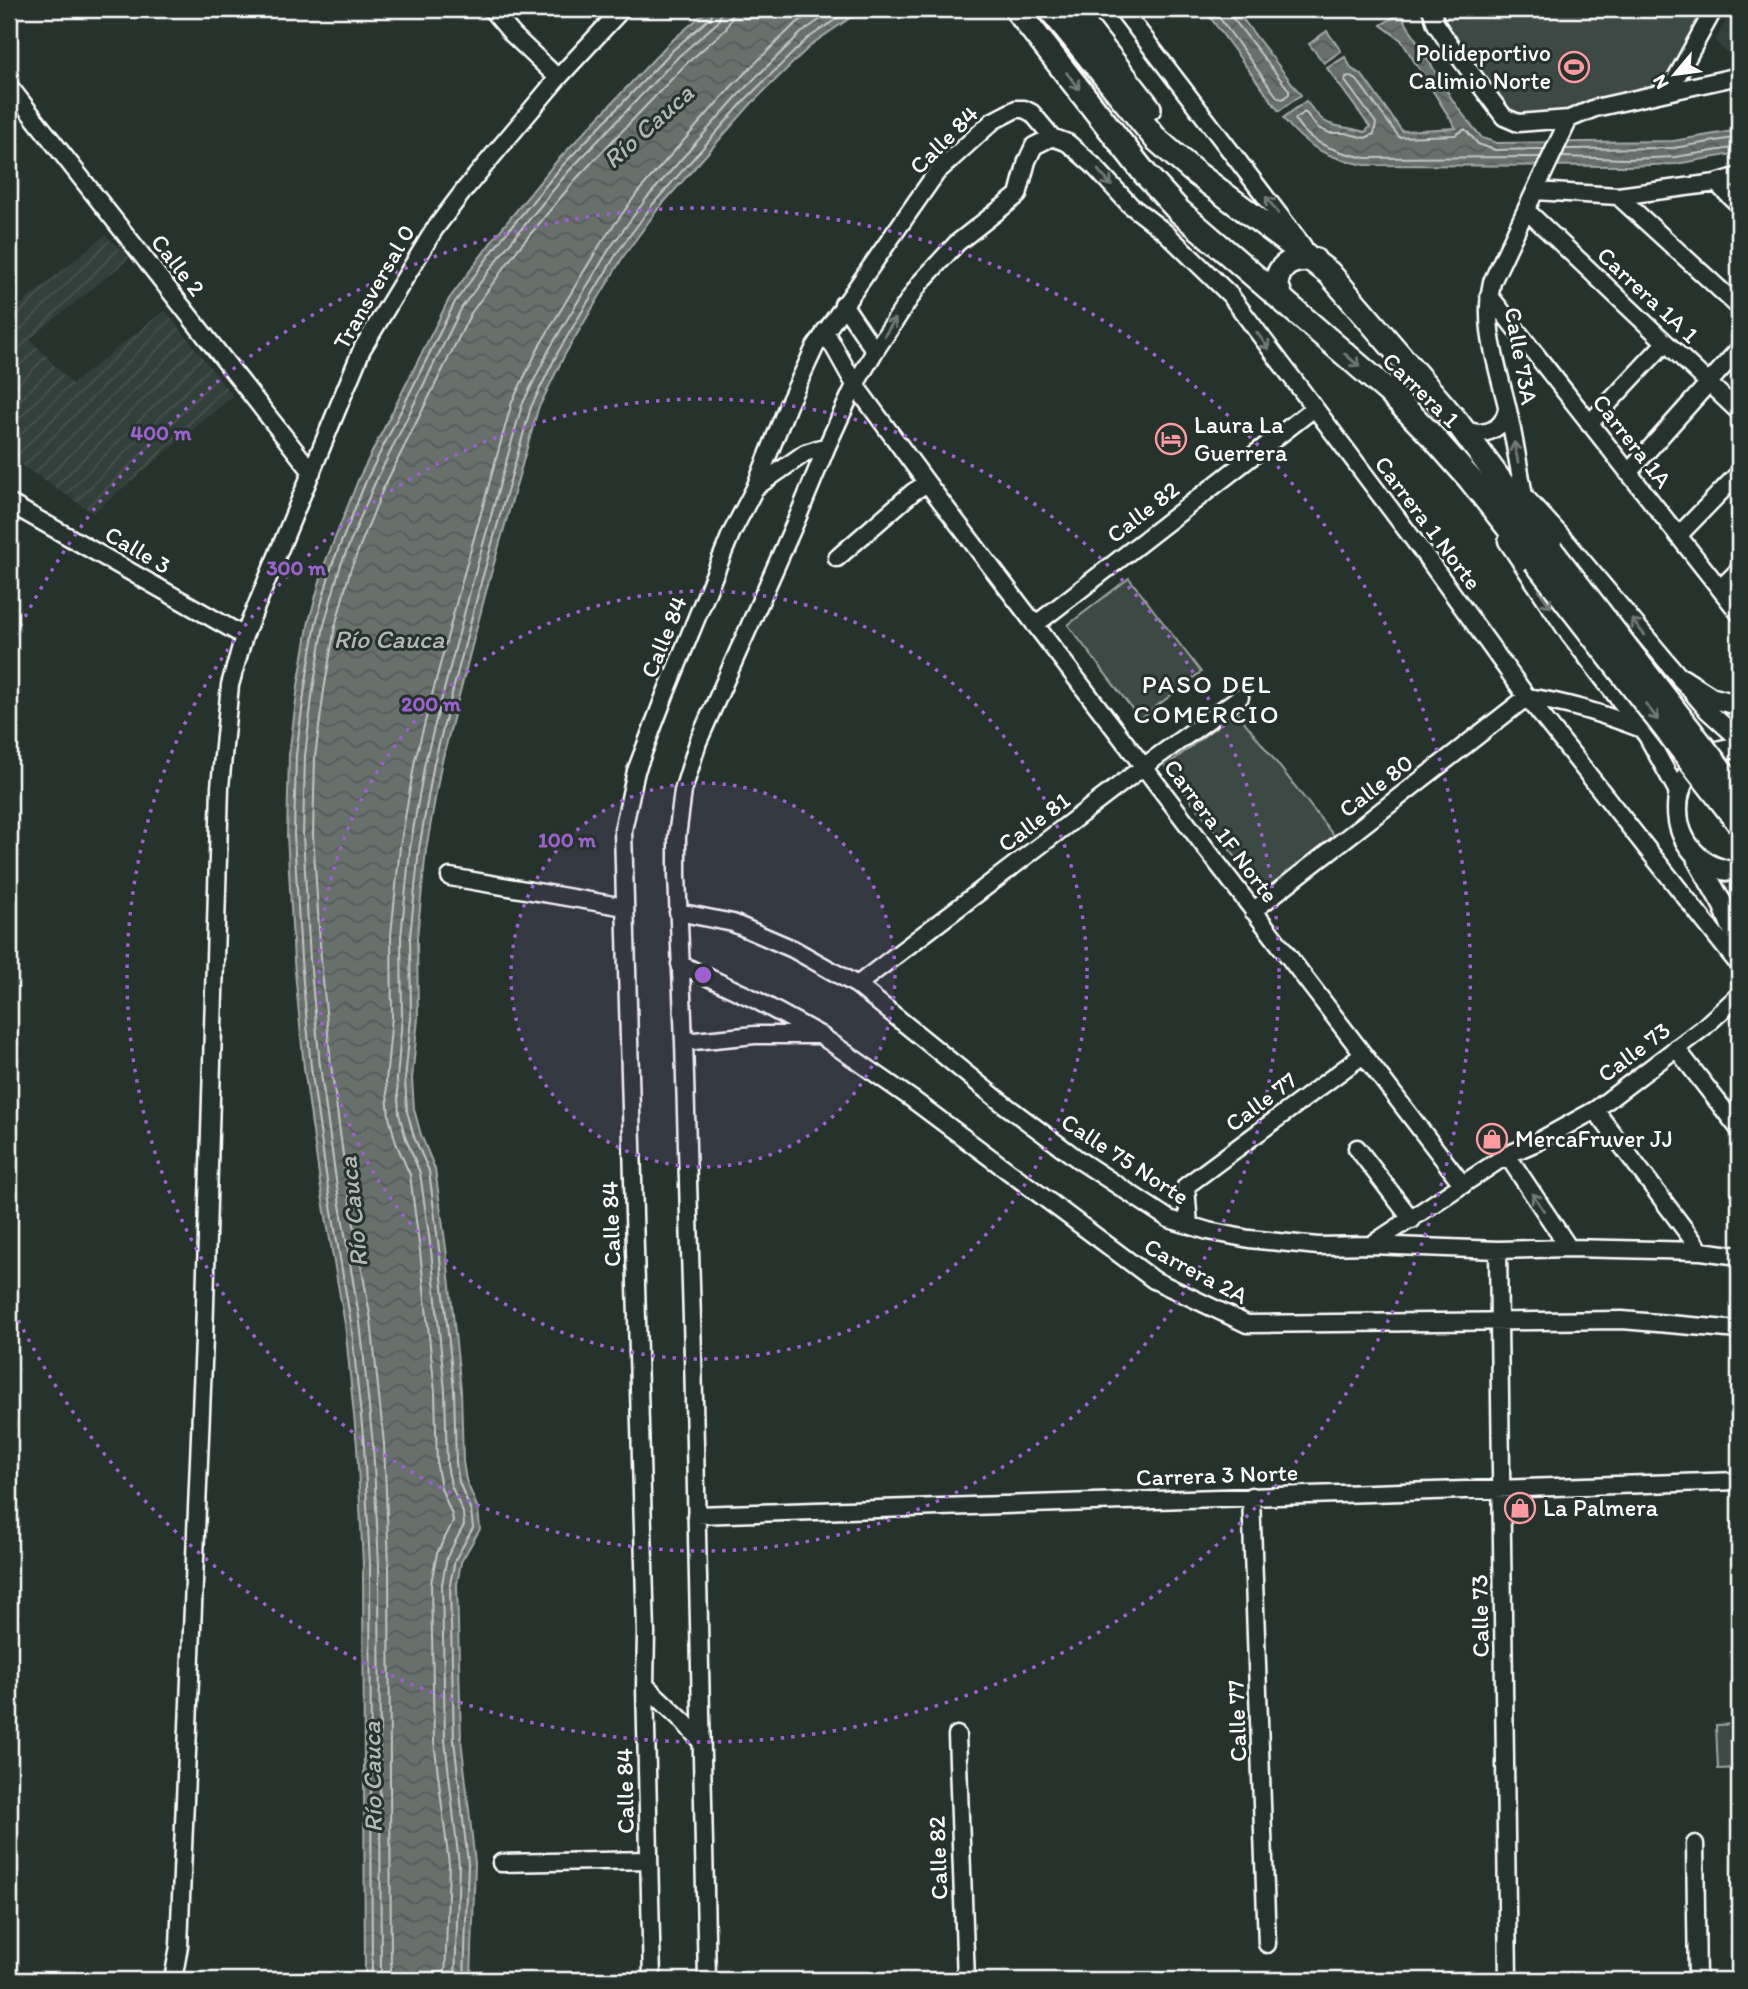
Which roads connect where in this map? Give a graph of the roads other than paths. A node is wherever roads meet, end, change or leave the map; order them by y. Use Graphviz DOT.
graph roads {
  1 [pos="491,9"];
  2 [pos="622,9"];
  3 [pos="1016,9"];
  4 [pos="1050,9"];
  5 [pos="1072,9"];
  6 [pos="1431,9"];
  7 [pos="1714,9"];
  8 [pos="1127,10"];
  9 [pos="1739,76"];
  10 [pos="558,78"];
  11 [pos="9,86"];
  12 [pos="1669,91"];
  13 [pos="1569,119"];
  14 [pos="1052,137"];
  15 [pos="1739,176"];
  16 [pos="1716,183"];
  17 [pos="1535,191"];
  18 [pos="1618,196"];
  19 [pos="1232,198"];
  20 [pos="1739,205"];
  21 [pos="1526,210"];
  22 [pos="1314,260"];
  23 [pos="1489,295"];
  24 [pos="1282,300"];
  25 [pos="843,304"];
  26 [pos="1739,307"];
  27 [pos="825,331"];
  28 [pos="1665,343"];
  29 [pos="1739,349"];
  30 [pos="875,351"];
  31 [pos="1709,383"];
  32 [pos="855,385"];
  33 [pos="1314,409"];
  34 [pos="1507,409"];
  35 [pos="1739,412"];
  36 [pos="1457,422"];
  37 [pos="1589,424"];
  38 [pos="827,446"];
  39 [pos="312,472"];
  40 [pos="1629,473"];
  41 [pos="1739,473"];
  42 [pos="1470,479"];
  43 [pos="927,483"];
  44 [pos="755,488"];
  45 [pos="1524,496"];
  46 [pos="9,503"];
  47 [pos="1678,536"];
  48 [pos="1543,556"];
  49 [pos="837,558"];
  50 [pos="1739,570"];
  51 [pos="1720,589"];
  52 [pos="1739,614"];
  53 [pos="1035,625"];
  54 [pos="244,636"];
  55 [pos="1682,679"];
  56 [pos="1240,697"];
  57 [pos="1527,697"];
  58 [pos="1739,705"];
  59 [pos="1642,729"];
  60 [pos="1739,739"];
  61 [pos="1739,748"];
  62 [pos="1143,767"];
  63 [pos="1679,794"];
  64 [pos="1739,794"];
  65 [pos="1739,823"];
  66 [pos="1693,852"];
  67 [pos="1734,874"];
  68 [pos="450,877"];
  69 [pos="625,907"];
  70 [pos="1253,911"];
  71 [pos="678,912"];
  72 [pos="1739,944"];
  73 [pos="680,964"];
  74 [pos="1739,965"];
  75 [pos="857,985"];
  76 [pos="1739,995"];
  77 [pos="820,1035"];
  78 [pos="684,1042"];
  79 [pos="1676,1048"];
  80 [pos="1363,1055"];
  81 [pos="1595,1110"];
  82 [pos="1739,1129"];
  83 [pos="1357,1148"];
  84 [pos="1507,1155"];
  85 [pos="1463,1185"];
  86 [pos="1412,1220"];
  87 [pos="1189,1225"];
  88 [pos="1371,1245"];
  89 [pos="1569,1248"];
  90 [pos="1498,1250"];
  91 [pos="1701,1251"];
  92 [pos="1739,1256"];
  93 [pos="1499,1321"];
  94 [pos="1739,1330"];
  95 [pos="1739,1481"];
  96 [pos="1501,1489"];
  97 [pos="1251,1496"];
  98 [pos="696,1515"];
  99 [pos="645,1685"];
  100 [pos="957,1735"];
  101 [pos="702,1743"];
  102 [pos="1695,1844"];
  103 [pos="649,1860"];
  104 [pos="501,1863"];
  105 [pos="1267,1944"];
  106 [pos="173,1980"];
  107 [pos="652,1980"];
  108 [pos="707,1980"];
  109 [pos="966,1980"];
  110 [pos="1508,1980"];
  111 [pos="1698,1980"];
  1 -- 10 [label="street"];
  2 -- 10 [label="street, Transversal 0"];
  3 -- 24 [label="highway, Carrera 1, one-way"];
  4 -- 19 [label="highway, Carrera 1"];
  5 -- 19 [label="highway"];
  6 -- 13 [label="street"];
  7 -- 12 [label="street"];
  22 -- 8 [label="street, Carrera 1, one-way"];
  9 -- 12 [label="street"];
  10 -- 39 [label="street, Transversal 0"];
  11 -- 39 [label="street, Calle 2"];
  12 -- 13 [label="street"];
  13 -- 17 [label="street, Calle 73A"];
  14 -- 25 [label="street, Calle 84"];
  30 -- 14 [label="street, one-way"];
  14 -- 33 [label="street, Carrera 1 Norte, one-way"];
  15 -- 16 [label="street"];
  16 -- 18 [label="street"];
  16 -- 20 [label="street"];
  17 -- 18 [label="street"];
  17 -- 21 [label="street, Calle 73A"];
  18 -- 26 [label="street"];
  19 -- 22 [label="highway, Carrera 1"];
  21 -- 23 [label="street, Calle 73A"];
  21 -- 28 [label="street, Carrera 1A 1"];
  22 -- 24 [label="highway"];
  22 -- 36 [label="highway, Carrera 1"];
  23 -- 34 [label="street, Calle 73A"];
  23 -- 37 [label="street, Carrera 1A"];
  24 -- 42 [label="highway, Carrera 1, one-way"];
  25 -- 27 [label="street, Calle 84"];
  25 -- 30 [label="street"];
  27 -- 32 [label="street, Carrera 1F Norte"];
  27 -- 44 [label="street, Calle 84"];
  28 -- 31 [label="street, Carrera 1A 1"];
  28 -- 37 [label="street"];
  29 -- 31 [label="street"];
  30 -- 32 [label="street"];
  31 -- 35 [label="street, Carrera 1A 1"];
  31 -- 40 [label="street"];
  32 -- 38 [label="street"];
  32 -- 43 [label="street, Carrera 1F Norte"];
  33 -- 53 [label="street, Calle 82"];
  33 -- 57 [label="street, Carrera 1 Norte"];
  34 -- 36 [label="street"];
  45 -- 34 [label="street, Calle 73A, one-way"];
  36 -- 45 [label="street"];
  36 -- 48 [label="highway, Carrera 1"];
  37 -- 40 [label="street, Carrera 1A"];
  38 -- 44 [label="street"];
  38 -- 71 [label="street"];
  39 -- 54 [label="street, Transversal 0"];
  40 -- 47 [label="street, Carrera 1A"];
  41 -- 47 [label="street"];
  42 -- 48 [label="highway, Carrera 1"];
  42 -- 59 [label="street, one-way"];
  43 -- 49 [label="street"];
  43 -- 53 [label="street, Carrera 1F Norte"];
  44 -- 69 [label="street, Calle 84"];
  55 -- 45 [label="street, one-way"];
  46 -- 54 [label="street, Calle 3"];
  47 -- 51 [label="street, Carrera 1A"];
  48 -- 64 [label="highway, Carrera 1, bridge"];
  48 -- 65 [label="highway, Carrera 1, one-way, bridge"];
  50 -- 51 [label="street"];
  51 -- 52 [label="street, Carrera 1A"];
  53 -- 62 [label="street, Carrera 1F Norte"];
  54 -- 106 [label="street, Transversal 0"];
  55 -- 58 [label="main road"];
  55 -- 60 [label="street"];
  56 -- 62 [label="street, Calle 81"];
  57 -- 59 [label="street"];
  57 -- 70 [label="street, Calle 80"];
  57 -- 74 [label="street, Carrera 1 Norte"];
  59 -- 63 [label="street"];
  61 -- 63 [label="main road"];
  62 -- 70 [label="street, Carrera 1F Norte"];
  62 -- 75 [label="street, Calle 81"];
  63 -- 66 [label="main road"];
  66 -- 67 [label="main road"];
  66 -- 72 [label="main road"];
  68 -- 69 [label="street"];
  69 -- 99 [label="street, Calle 84"];
  70 -- 80 [label="street, Carrera 1F Norte"];
  71 -- 73 [label="street"];
  71 -- 75 [label="street, Calle 75 Norte"];
  73 -- 77 [label="street, Carrera 2A"];
  73 -- 78 [label="street"];
  75 -- 87 [label="street, Calle 75 Norte"];
  76 -- 79 [label="street, Calle 73"];
  77 -- 78 [label="street"];
  77 -- 93 [label="street, Carrera 2A"];
  78 -- 98 [label="street"];
  79 -- 81 [label="street, Calle 73"];
  79 -- 82 [label="street"];
  80 -- 85 [label="street, Carrera 1F Norte"];
  80 -- 87 [label="street, Calle 77"];
  81 -- 84 [label="street, Calle 73"];
  81 -- 91 [label="street"];
  83 -- 86 [label="street"];
  84 -- 85 [label="street, Calle 73"];
  89 -- 84 [label="street, one-way"];
  85 -- 86 [label="street, Calle 73"];
  86 -- 88 [label="street, Calle 73"];
  87 -- 88 [label="street, Calle 75 Norte"];
  88 -- 90 [label="street, Calle 75 Norte"];
  89 -- 90 [label="street, Calle 75 Norte"];
  89 -- 91 [label="street, Calle 75 Norte"];
  90 -- 93 [label="street, Calle 73"];
  91 -- 92 [label="street, Calle 75 Norte"];
  93 -- 94 [label="street, Carrera 2A"];
  93 -- 96 [label="street, Calle 73"];
  95 -- 96 [label="street, Carrera 3 Norte"];
  96 -- 97 [label="street, Carrera 3 Norte"];
  96 -- 110 [label="street, Calle 73"];
  97 -- 98 [label="street, Carrera 3 Norte"];
  97 -- 105 [label="street, Calle 77"];
  98 -- 101 [label="street"];
  99 -- 101 [label="street"];
  99 -- 103 [label="street, Calle 84"];
  100 -- 109 [label="street, Calle 82"];
  101 -- 108 [label="street"];
  102 -- 111 [label="street"];
  103 -- 104 [label="street"];
  103 -- 107 [label="street, Calle 84"];
}
